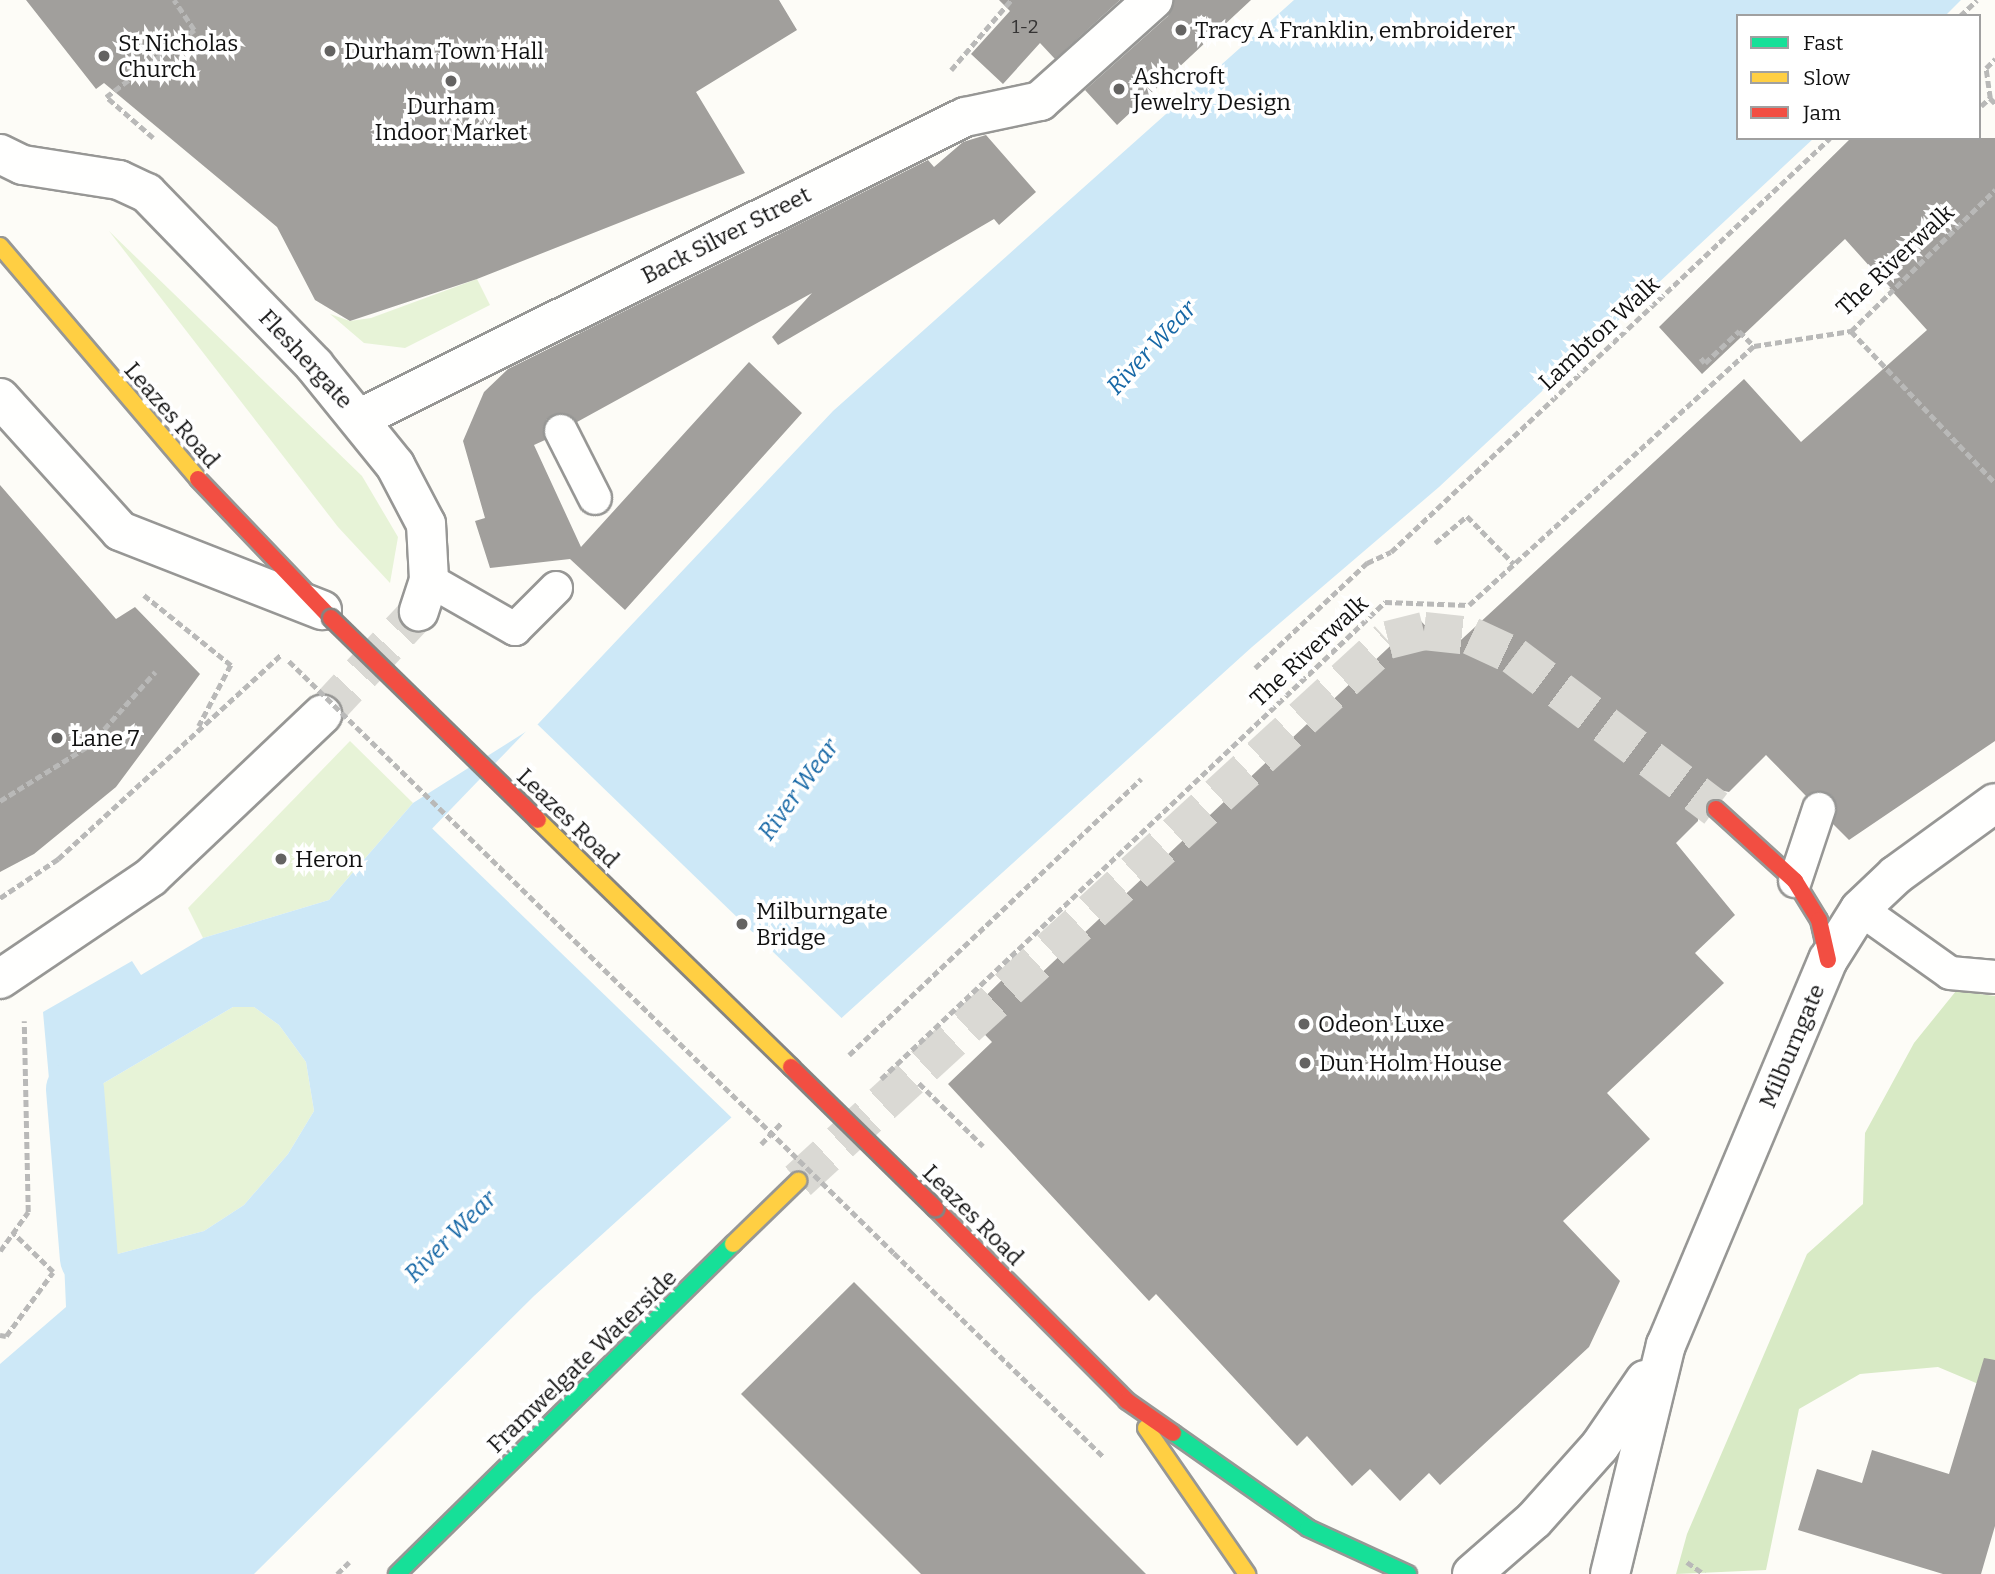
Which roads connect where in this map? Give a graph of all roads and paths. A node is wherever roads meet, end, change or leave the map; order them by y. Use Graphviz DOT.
graph roads {
  1 [pos="174,0"];
  2 [pos="1011,0"];
  3 [pos="1153,0"];
  4 [pos="1977,0"];
  5 [pos="1962,14"];
  6 [pos="1995,60"];
  7 [pos="1990,97"];
  8 [pos="1995,103"];
  9 [pos="1981,106"];
  10 [pos="965,117"];
  11 [pos="153,138"];
  12 [pos="1828,140"];
  13 [pos="0,154"];
  14 [pos="1995,190"];
  15 [pos="0,246"];
  16 [pos="1851,331"];
  17 [pos="1754,346"];
  18 [pos="1701,358"];
  19 [pos="0,398"];
  20 [pos="360,418"];
  21 [pos="561,431"];
  22 [pos="1995,483"];
  23 [pos="595,498"];
  24 [pos="1435,543"];
  25 [pos="1514,564"];
  26 [pos="556,588"];
  27 [pos="140,592"];
  28 [pos="424,596"];
  29 [pos="327,614"];
  30 [pos="281,655"];
  31 [pos="289,661"];
  32 [pos="1255,668"];
  33 [pos="155,672"];
  34 [pos="322,715"];
  35 [pos="197,730"];
  36 [pos="0,801"];
  37 [pos="1995,803"];
  38 [pos="1716,809"];
  39 [pos="1819,809"];
  40 [pos="1795,881"];
  41 [pos="0,898"];
  42 [pos="1860,909"];
  43 [pos="1828,960"];
  44 [pos="11,972"];
  45 [pos="1995,977"];
  46 [pos="881,1079"];
  47 [pos="919,1083"];
  48 [pos="983,1146"];
  49 [pos="798,1181"];
  50 [pos="13,1233"];
  51 [pos="0,1251"];
  52 [pos="0,1335"];
  53 [pos="1666,1345"];
  54 [pos="1127,1401"];
  55 [pos="1073,1425"];
  56 [pos="1687,1562"];
  57 [pos="397,1574"];
  58 [pos="1247,1574"];
  59 [pos="1408,1574"];
  60 [pos="1472,1574"];
  61 [pos="1610,1574"];
  62 [pos="1704,1574"];
  1 -- 11 [label="path"];
  2 -- 10 [label="path"];
  3 -- 10 [label="street, Back Silver Street"];
  4 -- 5 [label="path"];
  6 -- 7 [label="path"];
  7 -- 8 [label="path"];
  7 -- 9 [label="path"];
  10 -- 20 [label="street, Back Silver Street"];
  12 -- 32 [label="path, Lambton Walk"];
  13 -- 20 [label="street, Fleshergate"];
  14 -- 16 [label="path, The Riverwalk"];
  15 -- 29 [label="main road, Leazes Road"];
  16 -- 17 [label="path, The Riverwalk"];
  16 -- 22 [label="path"];
  17 -- 18 [label="path"];
  17 -- 25 [label="path, The Riverwalk"];
  19 -- 29 [label="street"];
  20 -- 28 [label="street, Fleshergate"];
  21 -- 23 [label="lane"];
  24 -- 25 [label="path"];
  25 -- 46 [label="path, The Riverwalk"];
  26 -- 28 [label="lane"];
  27 -- 35 [label="path"];
  29 -- 54 [label="main road, Leazes Road, bridge"];
  30 -- 35 [label="path"];
  31 -- 55 [label="path, bridge"];
  33 -- 36 [label="path"];
  34 -- 44 [label="street"];
  35 -- 41 [label="path"];
  37 -- 42 [label="street, Milburngate"];
  38 -- 40 [label="main road"];
  39 -- 40 [label="lane"];
  40 -- 43 [label="main road"];
  42 -- 43 [label="street, Milburngate"];
  42 -- 45 [label="lane"];
  43 -- 53 [label="street, Milburngate"];
  44 -- 50 [label="path"];
  47 -- 48 [label="path"];
  49 -- 57 [label="main road, Framwelgate Waterside"];
  50 -- 51 [label="path"];
  50 -- 52 [label="path"];
  53 -- 60 [label="street, Milburngate"];
  53 -- 61 [label="street, Milburngate"];
  54 -- 58 [label="main road, Leazes Road"];
  54 -- 59 [label="main road, Leazes Road"];
  56 -- 62 [label="path"];
}
